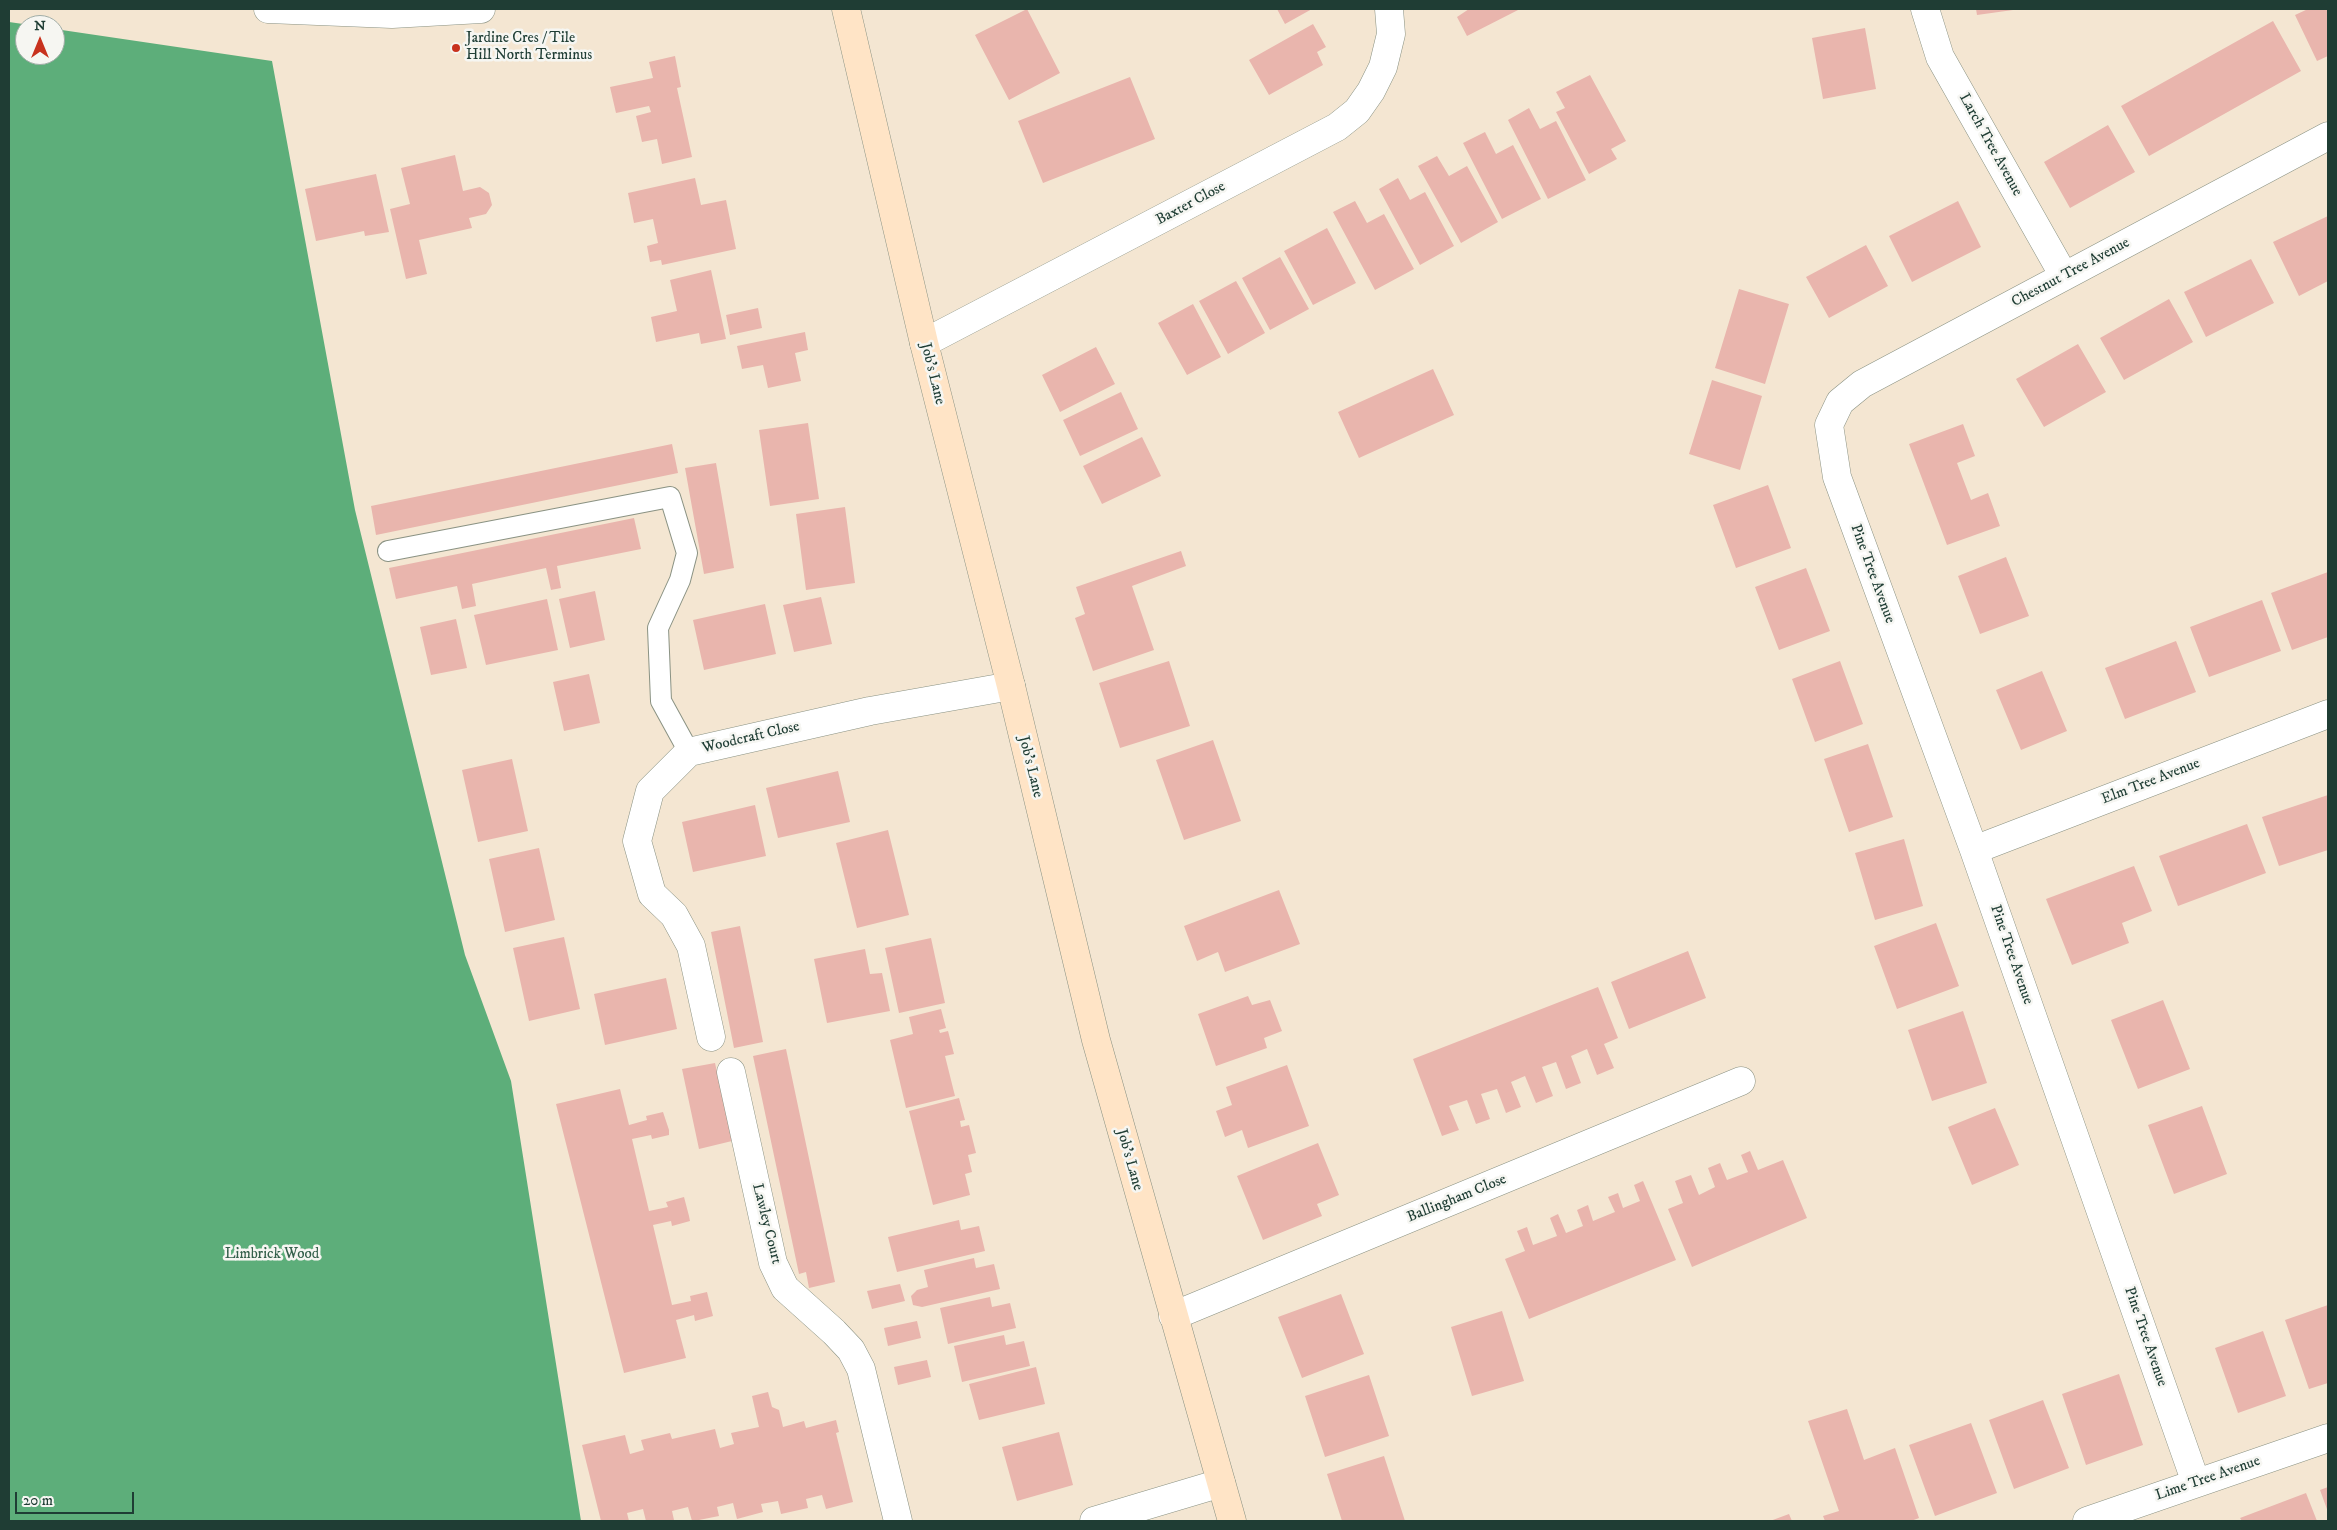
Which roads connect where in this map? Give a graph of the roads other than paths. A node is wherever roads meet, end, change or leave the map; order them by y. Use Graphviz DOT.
graph roads {
  1 [pos="268,9"];
  2 [pos="476,9"];
  3 [pos="481,9"];
  4 [pos="846,9"];
  5 [pos="1389,9"];
  6 [pos="1924,9"];
  7 [pos="305,10"];
  8 [pos="2328,136"];
  9 [pos="2064,276"];
  10 [pos="924,343"];
  11 [pos="1829,425"];
  12 [pos="388,551"];
  13 [pos="1011,686"];
  14 [pos="2328,714"];
  15 [pos="689,752"];
  16 [pos="1974,850"];
  17 [pos="711,1037"];
  18 [pos="731,1072"];
  19 [pos="1741,1081"];
  20 [pos="1173,1316"];
  21 [pos="2328,1438"];
  22 [pos="1221,1483"];
  23 [pos="2196,1483"];
  24 [pos="898,1521"];
  25 [pos="1094,1521"];
  26 [pos="1232,1521"];
  27 [pos="2087,1521"];
  1 -- 7 [label="street"];
  2 -- 3 [label="street"];
  2 -- 7 [label="street"];
  4 -- 10 [label="street, Job's Lane"];
  5 -- 10 [label="street, Baxter Close"];
  6 -- 9 [label="street, Larch Tree Avenue"];
  8 -- 9 [label="street, Chestnut Tree Avenue"];
  9 -- 11 [label="street, Chestnut Tree Avenue"];
  10 -- 13 [label="street, Job's Lane"];
  11 -- 16 [label="street, Pine Tree Avenue"];
  12 -- 15 [label="lane"];
  13 -- 15 [label="street, Woodcraft Close"];
  13 -- 20 [label="street, Job's Lane"];
  14 -- 16 [label="street, Elm Tree Avenue"];
  15 -- 17 [label="street, Woodcraft Close"];
  16 -- 23 [label="street, Pine Tree Avenue"];
  18 -- 24 [label="street, Lawley Court"];
  19 -- 20 [label="street, Ballingham Close"];
  20 -- 22 [label="street, Job's Lane"];
  21 -- 23 [label="street, Lime Tree Avenue"];
  22 -- 25 [label="street"];
  22 -- 26 [label="street, Job's Lane"];
  23 -- 27 [label="street, Lime Tree Avenue"];
}
